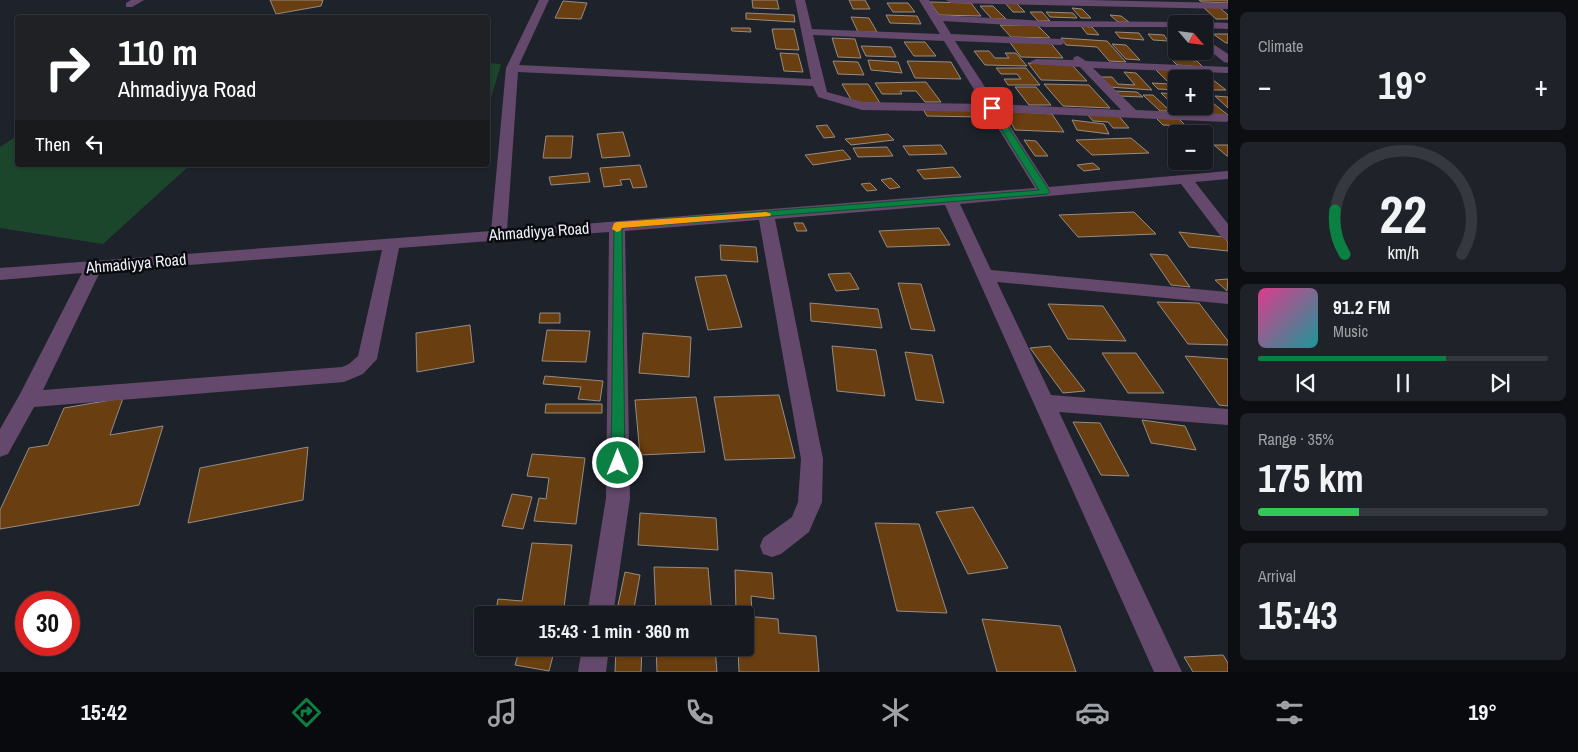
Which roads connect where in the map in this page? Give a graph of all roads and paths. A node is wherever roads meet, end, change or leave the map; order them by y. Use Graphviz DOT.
graph roads {
  1 [pos="139,0"];
  2 [pos="544,0"];
  3 [pos="800,0"];
  4 [pos="924,0"];
  5 [pos="951,0"];
  6 [pos="1153,2"];
  7 [pos="129,4"];
  8 [pos="1228,6"];
  9 [pos="1170,15"];
  10 [pos="936,18"];
  11 [pos="1045,24"];
  12 [pos="1168,24"];
  13 [pos="1213,25"];
  14 [pos="1228,26"];
  15 [pos="808,32"];
  16 [pos="947,37"];
  17 [pos="1061,42"];
  18 [pos="1213,49"];
  19 [pos="1228,60"];
  20 [pos="1036,62"];
  21 [pos="1083,62"];
  22 [pos="512,68"];
  23 [pos="1228,70"];
  24 [pos="818,83"];
  25 [pos="992,108"];
  26 [pos="1133,115"];
  27 [pos="1226,118"];
  28 [pos="1228,175"];
  29 [pos="1185,179"];
  30 [pos="1045,192"];
  31 [pos="950,199"];
  32 [pos="766,214"];
  33 [pos="617,225"];
  34 [pos="499,234"];
  35 [pos="1228,235"];
  36 [pos="392,243"];
  37 [pos="94,267"];
  38 [pos="0,274"];
  39 [pos="984,275"];
  40 [pos="1228,298"];
  41 [pos="28,399"];
  42 [pos="1044,403"];
  43 [pos="1228,417"];
  44 [pos="0,448"];
  45 [pos="772,546"];
  46 [pos="601,606"];
  47 [pos="595,656"];
  48 [pos="592,672"];
  49 [pos="1168,672"];
  1 -- 7 [label="street"];
  2 -- 22 [label="street"];
  3 -- 15 [label="street"];
  4 -- 10 [label="street"];
  5 -- 6 [label="street"];
  6 -- 8 [label="street"];
  6 -- 9 [label="street"];
  10 -- 11 [label="street"];
  10 -- 16 [label="street"];
  11 -- 12 [label="street"];
  11 -- 17 [label="street"];
  13 -- 14 [label="street"];
  15 -- 16 [label="street"];
  15 -- 24 [label="street"];
  16 -- 17 [label="street"];
  16 -- 25 [label="street"];
  17 -- 21 [label="street"];
  18 -- 19 [label="street"];
  20 -- 21 [label="street"];
  21 -- 23 [label="street"];
  21 -- 26 [label="street"];
  22 -- 24 [label="street"];
  22 -- 34 [label="street"];
  24 -- 25 [label="street"];
  25 -- 26 [label="street"];
  25 -- 30 [label="street"];
  26 -- 27 [label="street"];
  28 -- 29 [label="street, Ahmadiyya Road"];
  29 -- 30 [label="street, Ahmadiyya Road"];
  29 -- 35 [label="street"];
  30 -- 31 [label="street, Ahmadiyya Road"];
  31 -- 32 [label="street, Ahmadiyya Road"];
  31 -- 39 [label="street"];
  32 -- 33 [label="street, Ahmadiyya Road"];
  32 -- 45 [label="street"];
  33 -- 34 [label="street, Ahmadiyya Road"];
  33 -- 46 [label="street"];
  34 -- 36 [label="street, Ahmadiyya Road"];
  36 -- 37 [label="street, Ahmadiyya Road"];
  36 -- 41 [label="street"];
  37 -- 38 [label="street, Ahmadiyya Road"];
  37 -- 41 [label="street"];
  39 -- 40 [label="street"];
  39 -- 42 [label="street"];
  41 -- 44 [label="street"];
  42 -- 43 [label="street"];
  42 -- 49 [label="street"];
  47 -- 48 [label="street"];
}
